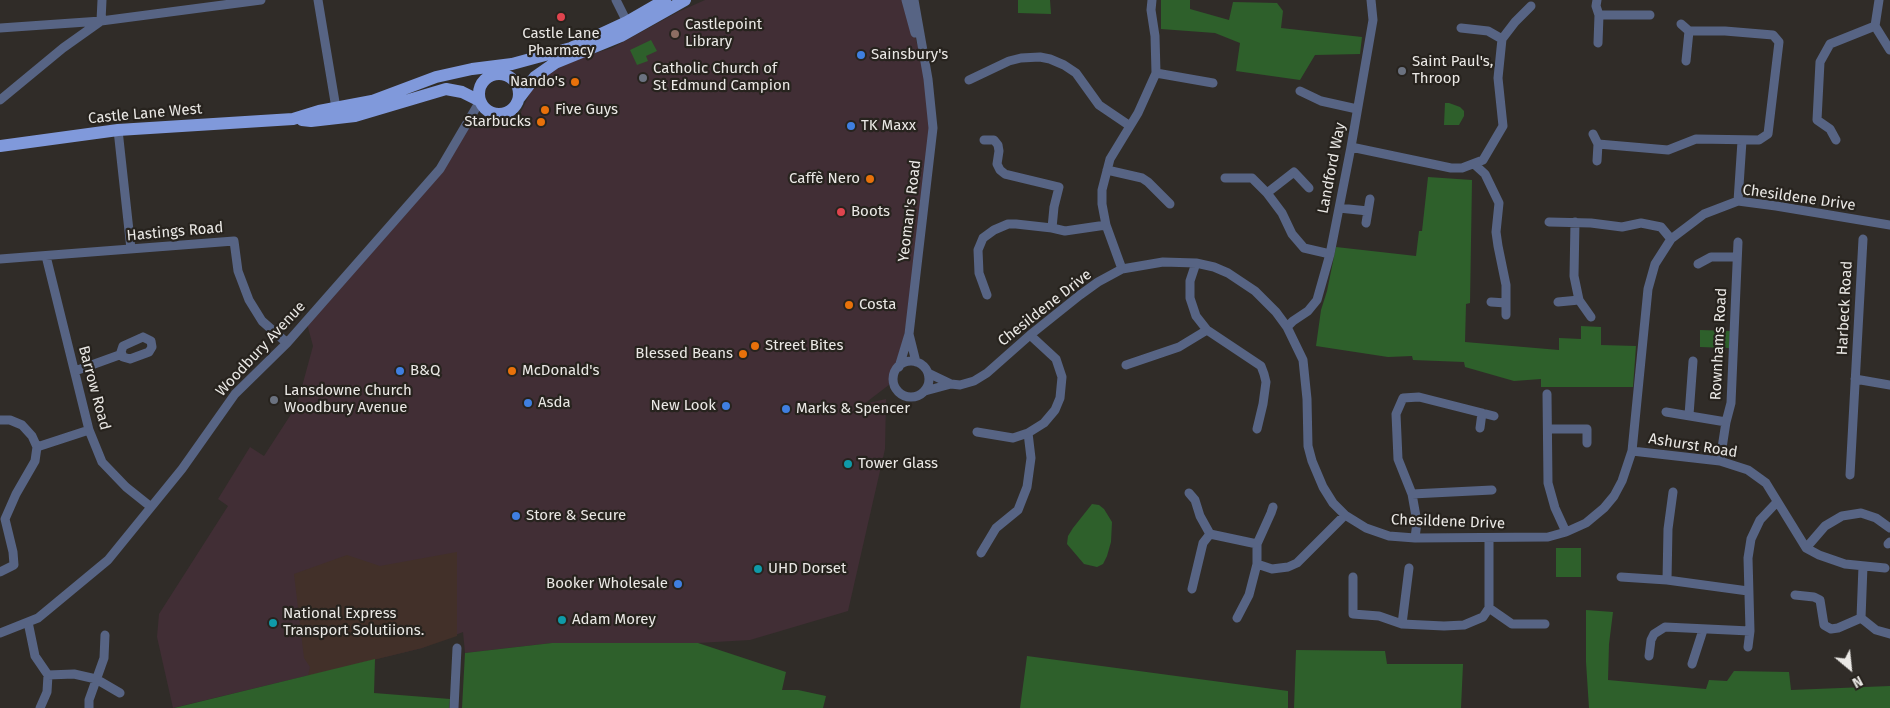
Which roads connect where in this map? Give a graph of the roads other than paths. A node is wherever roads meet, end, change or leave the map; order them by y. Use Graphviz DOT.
graph roads {
  1 [pos="102,0"];
  2 [pos="261,0"];
  3 [pos="318,0"];
  4 [pos="616,0"];
  5 [pos="664,0"];
  6 [pos="685,0"];
  7 [pos="906,0"];
  8 [pos="914,0"];
  9 [pos="1152,0"];
  10 [pos="1370,0"];
  11 [pos="1597,0"];
  12 [pos="1879,0"];
  13 [pos="210,3"];
  14 [pos="1531,6"];
  15 [pos="1599,15"];
  16 [pos="1650,15"];
  17 [pos="101,21"];
  18 [pos="627,22"];
  19 [pos="1681,24"];
  20 [pos="1875,26"];
  21 [pos="0,28"];
  22 [pos="1461,28"];
  23 [pos="1689,31"];
  24 [pos="1502,39"];
  25 [pos="1598,43"];
  26 [pos="1890,50"];
  27 [pos="1686,60"];
  28 [pos="512,64"];
  29 [pos="472,69"];
  30 [pos="1156,73"];
  31 [pos="495,74"];
  32 [pos="969,80"];
  33 [pos="1213,83"];
  34 [pos="1300,91"];
  35 [pos="929,92"];
  36 [pos="519,98"];
  37 [pos="0,100"];
  38 [pos="480,101"];
  39 [pos="336,108"];
  40 [pos="1357,109"];
  41 [pos="293,119"];
  42 [pos="1130,126"];
  43 [pos="118,130"];
  44 [pos="1593,134"];
  45 [pos="984,140"];
  46 [pos="1836,140"];
  47 [pos="1742,141"];
  48 [pos="1598,144"];
  49 [pos="0,146"];
  50 [pos="1351,147"];
  51 [pos="1597,161"];
  52 [pos="1474,164"];
  53 [pos="1107,170"];
  54 [pos="1225,178"];
  55 [pos="1309,188"];
  56 [pos="1267,193"];
  57 [pos="1370,199"];
  58 [pos="1738,201"];
  59 [pos="1170,204"];
  60 [pos="1339,208"];
  61 [pos="1368,211"];
  62 [pos="1549,222"];
  63 [pos="1575,222"];
  64 [pos="1366,223"];
  65 [pos="1890,225"];
  66 [pos="1106,226"];
  67 [pos="1052,228"];
  68 [pos="1671,239"];
  69 [pos="1863,239"];
  70 [pos="1738,242"];
  71 [pos="131,249"];
  72 [pos="1330,254"];
  73 [pos="46,256"];
  74 [pos="1736,257"];
  75 [pos="0,259"];
  76 [pos="1196,263"];
  77 [pos="1698,264"];
  78 [pos="1122,269"];
  79 [pos="987,295"];
  80 [pos="1579,300"];
  81 [pos="1492,302"];
  82 [pos="1506,302"];
  83 [pos="1558,302"];
  84 [pos="1506,315"];
  85 [pos="1592,317"];
  86 [pos="1288,327"];
  87 [pos="1207,330"];
  88 [pos="909,334"];
  89 [pos="1030,335"];
  90 [pos="287,343"];
  91 [pos="122,354"];
  92 [pos="1694,361"];
  93 [pos="916,362"];
  94 [pos="1126,365"];
  95 [pos="899,367"];
  96 [pos="75,371"];
  97 [pos="928,373"];
  98 [pos="1855,379"];
  99 [pos="951,384"];
  100 [pos="1890,384"];
  101 [pos="925,391"];
  102 [pos="1548,394"];
  103 [pos="1482,412"];
  104 [pos="1666,412"];
  105 [pos="1689,415"];
  106 [pos="1494,416"];
  107 [pos="0,420"];
  108 [pos="1726,422"];
  109 [pos="1480,428"];
  110 [pos="1257,429"];
  111 [pos="1548,429"];
  112 [pos="89,430"];
  113 [pos="977,432"];
  114 [pos="1028,433"];
  115 [pos="1587,443"];
  116 [pos="37,447"];
  117 [pos="1632,451"];
  118 [pos="1720,461"];
  119 [pos="1850,474"];
  120 [pos="1492,490"];
  121 [pos="1673,492"];
  122 [pos="1189,493"];
  123 [pos="1412,494"];
  124 [pos="1777,502"];
  125 [pos="1272,506"];
  126 [pos="151,507"];
  127 [pos="1345,515"];
  128 [pos="2,518"];
  129 [pos="1890,528"];
  130 [pos="1566,532"];
  131 [pos="1210,534"];
  132 [pos="1415,538"];
  133 [pos="1488,538"];
  134 [pos="1257,544"];
  135 [pos="1806,548"];
  136 [pos="981,554"];
  137 [pos="1257,564"];
  138 [pos="1863,566"];
  139 [pos="1409,568"];
  140 [pos="1886,568"];
  141 [pos="0,572"];
  142 [pos="1353,577"];
  143 [pos="1621,577"];
  144 [pos="1667,580"];
  145 [pos="1192,589"];
  146 [pos="1748,591"];
  147 [pos="1795,596"];
  148 [pos="1489,608"];
  149 [pos="1237,618"];
  150 [pos="1860,618"];
  151 [pos="28,622"];
  152 [pos="1402,624"];
  153 [pos="1545,624"];
  154 [pos="1703,630"];
  155 [pos="1750,631"];
  156 [pos="0,633"];
  157 [pos="1890,634"];
  158 [pos="105,635"];
  159 [pos="1748,647"];
  160 [pos="457,648"];
  161 [pos="1649,656"];
  162 [pos="1692,664"];
  163 [pos="48,675"];
  164 [pos="96,680"];
  165 [pos="120,693"];
  166 [pos="40,708"];
  167 [pos="89,708"];
  168 [pos="454,708"];
  1 -- 17 [label="street"];
  2 -- 13 [label="street"];
  3 -- 39 [label="street"];
  4 -- 18 [label="street"];
  5 -- 18 [label="main road, Castle Lane West"];
  6 -- 36 [label="main road"];
  7 -- 35 [label="street, Yeoman's Road"];
  8 -- 35 [label="street, Yeoman's Road"];
  9 -- 30 [label="street"];
  10 -- 40 [label="street, Landford Way"];
  11 -- 15 [label="street"];
  12 -- 20 [label="street"];
  13 -- 17 [label="street"];
  14 -- 24 [label="street"];
  15 -- 16 [label="street"];
  15 -- 25 [label="street"];
  17 -- 21 [label="street"];
  17 -- 37 [label="street"];
  18 -- 28 [label="main road, Castle Lane West"];
  19 -- 23 [label="street"];
  20 -- 26 [label="street"];
  20 -- 46 [label="street"];
  22 -- 24 [label="street"];
  23 -- 27 [label="street"];
  23 -- 47 [label="street"];
  24 -- 52 [label="street"];
  28 -- 29 [label="main road, Castle Lane West"];
  28 -- 31 [label="main road, Castle Lane West"];
  29 -- 31 [label="main road"];
  29 -- 39 [label="main road, Castle Lane West"];
  30 -- 33 [label="street"];
  30 -- 42 [label="street"];
  31 -- 36 [label="main road"];
  31 -- 38 [label="main road"];
  32 -- 42 [label="street"];
  34 -- 40 [label="street"];
  35 -- 88 [label="street, Yeoman's Road"];
  36 -- 38 [label="main road"];
  38 -- 41 [label="main road, Castle Lane West"];
  38 -- 90 [label="street, Woodbury Avenue"];
  39 -- 41 [label="main road, Castle Lane West"];
  40 -- 50 [label="street, Landford Way"];
  41 -- 43 [label="main road, Castle Lane West"];
  42 -- 53 [label="street"];
  43 -- 49 [label="main road, Castle Lane West"];
  43 -- 71 [label="street"];
  44 -- 48 [label="street"];
  45 -- 67 [label="street"];
  47 -- 48 [label="street"];
  47 -- 58 [label="street"];
  48 -- 51 [label="street"];
  50 -- 52 [label="street"];
  50 -- 60 [label="street, Landford Way"];
  52 -- 82 [label="street"];
  53 -- 59 [label="street"];
  53 -- 66 [label="street"];
  54 -- 56 [label="street"];
  55 -- 56 [label="street"];
  56 -- 72 [label="street"];
  57 -- 61 [label="street"];
  58 -- 65 [label="street, Chesildene Drive"];
  58 -- 68 [label="street, Chesildene Drive"];
  60 -- 61 [label="street"];
  60 -- 72 [label="street, Landford Way"];
  61 -- 64 [label="street"];
  62 -- 63 [label="street"];
  63 -- 68 [label="street"];
  63 -- 80 [label="street"];
  66 -- 67 [label="street"];
  66 -- 78 [label="street"];
  67 -- 79 [label="street"];
  68 -- 117 [label="street, Chesildene Drive"];
  69 -- 98 [label="street, Harbeck Road"];
  70 -- 74 [label="street, Rownhams Road"];
  71 -- 73 [label="street, Hastings Road"];
  71 -- 90 [label="street, Hastings Road"];
  72 -- 86 [label="street, Landford Way"];
  73 -- 75 [label="street, Hastings Road"];
  73 -- 96 [label="street, Barrow Road"];
  74 -- 77 [label="street"];
  74 -- 108 [label="street, Rownhams Road"];
  76 -- 78 [label="street, Chesildene Drive"];
  76 -- 86 [label="street, Chesildene Drive"];
  76 -- 87 [label="street"];
  78 -- 89 [label="street, Chesildene Drive"];
  80 -- 83 [label="street"];
  80 -- 85 [label="street"];
  81 -- 82 [label="street"];
  82 -- 84 [label="street"];
  86 -- 127 [label="street, Chesildene Drive"];
  87 -- 94 [label="street"];
  87 -- 110 [label="street"];
  88 -- 93 [label="street, Yeoman's Road"];
  88 -- 95 [label="street, Yeoman's Road"];
  89 -- 99 [label="street, Chesildene Drive"];
  89 -- 114 [label="street"];
  90 -- 126 [label="street, Woodbury Avenue"];
  91 -- 96 [label="street"];
  92 -- 105 [label="street"];
  93 -- 95 [label="street"];
  93 -- 97 [label="street"];
  95 -- 101 [label="street"];
  96 -- 112 [label="street, Barrow Road"];
  97 -- 99 [label="street"];
  97 -- 101 [label="street"];
  98 -- 100 [label="street"];
  98 -- 119 [label="street, Harbeck Road"];
  99 -- 101 [label="street, Chesildene Drive"];
  102 -- 111 [label="street"];
  103 -- 106 [label="street"];
  103 -- 109 [label="street"];
  103 -- 123 [label="street"];
  104 -- 105 [label="street"];
  105 -- 108 [label="street"];
  107 -- 116 [label="street"];
  108 -- 118 [label="street, Rownhams Road"];
  111 -- 115 [label="street"];
  111 -- 130 [label="street"];
  112 -- 116 [label="street"];
  112 -- 126 [label="street, Barrow Road"];
  113 -- 114 [label="street"];
  114 -- 136 [label="street"];
  116 -- 128 [label="street"];
  117 -- 118 [label="street, Ashurst Road"];
  117 -- 130 [label="street, Chesildene Drive"];
  118 -- 124 [label="street, Ashurst Road"];
  120 -- 123 [label="street"];
  121 -- 144 [label="street"];
  122 -- 131 [label="street"];
  123 -- 132 [label="street"];
  124 -- 135 [label="street, Ashurst Road"];
  124 -- 146 [label="street"];
  125 -- 134 [label="street"];
  126 -- 151 [label="street, Woodbury Avenue"];
  127 -- 132 [label="street, Chesildene Drive"];
  127 -- 137 [label="street"];
  128 -- 141 [label="street"];
  129 -- 135 [label="street"];
  130 -- 133 [label="street, Chesildene Drive"];
  131 -- 134 [label="street"];
  131 -- 145 [label="street"];
  132 -- 133 [label="street, Chesildene Drive"];
  133 -- 148 [label="street"];
  134 -- 137 [label="street"];
  135 -- 138 [label="street"];
  137 -- 149 [label="street"];
  138 -- 140 [label="street"];
  138 -- 150 [label="street"];
  139 -- 152 [label="street"];
  142 -- 152 [label="street"];
  143 -- 144 [label="street"];
  144 -- 146 [label="street"];
  146 -- 155 [label="street"];
  147 -- 150 [label="street"];
  148 -- 152 [label="street"];
  148 -- 153 [label="street"];
  150 -- 157 [label="street"];
  151 -- 156 [label="street, Woodbury Avenue"];
  151 -- 163 [label="street"];
  154 -- 155 [label="street"];
  154 -- 161 [label="street"];
  154 -- 162 [label="street"];
  155 -- 159 [label="street"];
  158 -- 164 [label="street"];
  160 -- 168 [label="street"];
  163 -- 164 [label="street"];
  163 -- 166 [label="street"];
  164 -- 165 [label="street"];
  164 -- 167 [label="street"];
}
